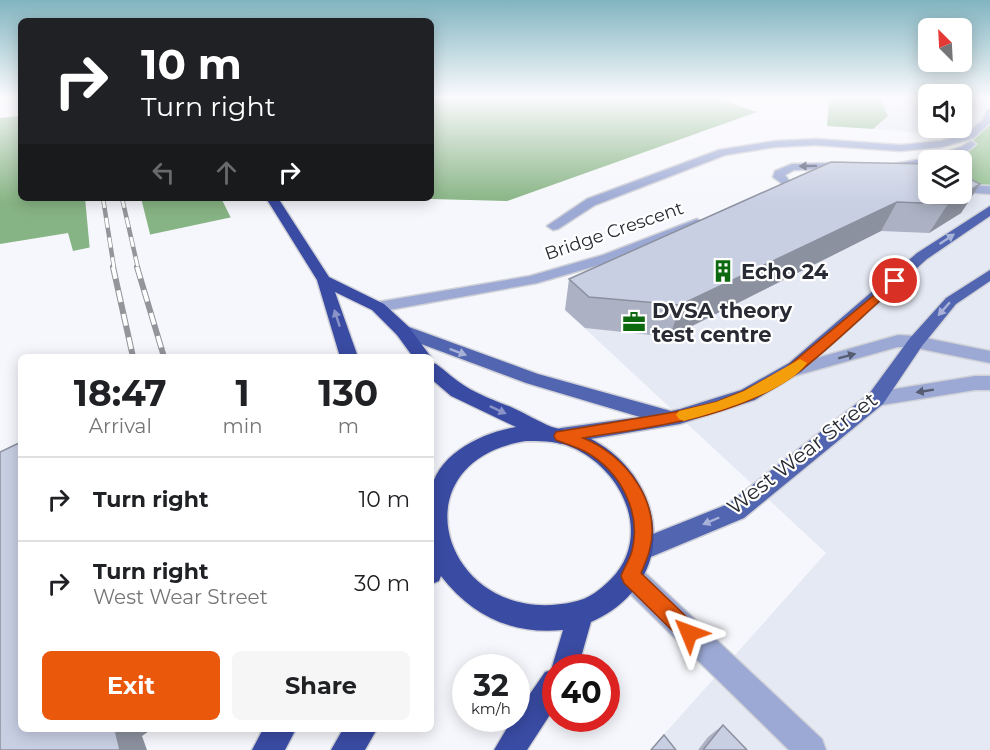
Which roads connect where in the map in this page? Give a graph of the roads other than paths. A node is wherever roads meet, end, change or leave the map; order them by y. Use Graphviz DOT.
graph roads {
  1 [pos="963,138"];
  2 [pos="972,138"];
  3 [pos="962,150"];
  4 [pos="918,164"];
  5 [pos="859,166"];
  6 [pos="882,167"];
  7 [pos="773,188"];
  8 [pos="972,189"];
  9 [pos="990,190"];
  10 [pos="274,201"];
  11 [pos="990,210"];
  12 [pos="714,215"];
  13 [pos="553,226"];
  14 [pos="990,274"];
  15 [pos="324,280"];
  16 [pos="378,307"];
  17 [pos="403,331"];
  18 [pos="916,342"];
  19 [pos="348,354"];
  20 [pos="420,354"];
  21 [pos="990,357"];
  22 [pos="434,371"];
  23 [pos="791,371"];
  24 [pos="990,383"];
  25 [pos="876,399"];
  26 [pos="675,417"];
  27 [pos="555,435"];
  28 [pos="434,495"];
  29 [pos="438,546"];
  30 [pos="641,550"];
  31 [pos="434,560"];
  32 [pos="630,576"];
  33 [pos="582,613"];
  34 [pos="570,654"];
  35 [pos="542,701"];
  36 [pos="279,732"];
  37 [pos="360,732"];
  38 [pos="267,750"];
  39 [pos="345,750"];
  40 [pos="509,750"];
  41 [pos="811,750"];
  1 -- 13 [label="street"];
  2 -- 3 [label="street"];
  4 -- 6 [label="street"];
  5 -- 7 [label="street, one-way"];
  8 -- 9 [label="street"];
  10 -- 15 [label="highway"];
  23 -- 11 [label="main road, one-way"];
  12 -- 16 [label="street, Bridge Crescent"];
  14 -- 18 [label="main road, West Wear Street, one-way"];
  15 -- 16 [label="highway"];
  19 -- 15 [label="highway, one-way"];
  16 -- 17 [label="highway"];
  17 -- 20 [label="highway"];
  17 -- 26 [label="main road, one-way"];
  18 -- 21 [label="street"];
  23 -- 18 [label="street, one-way"];
  18 -- 25 [label="main road, West Wear Street"];
  22 -- 27 [label="highway, one-way"];
  23 -- 26 [label="main road"];
  24 -- 25 [label="street, one-way"];
  25 -- 30 [label="main road, West Wear Street, one-way"];
  26 -- 27 [label="main road"];
  27 -- 28 [label="highway"];
  27 -- 30 [label="highway"];
  28 -- 29 [label="highway"];
  29 -- 31 [label="highway"];
  29 -- 33 [label="highway"];
  30 -- 32 [label="highway"];
  32 -- 33 [label="highway"];
  32 -- 41 [label="street"];
  33 -- 34 [label="highway"];
  35 -- 40 [label="highway"];
  36 -- 38 [label="highway"];
  37 -- 39 [label="highway"];
}
